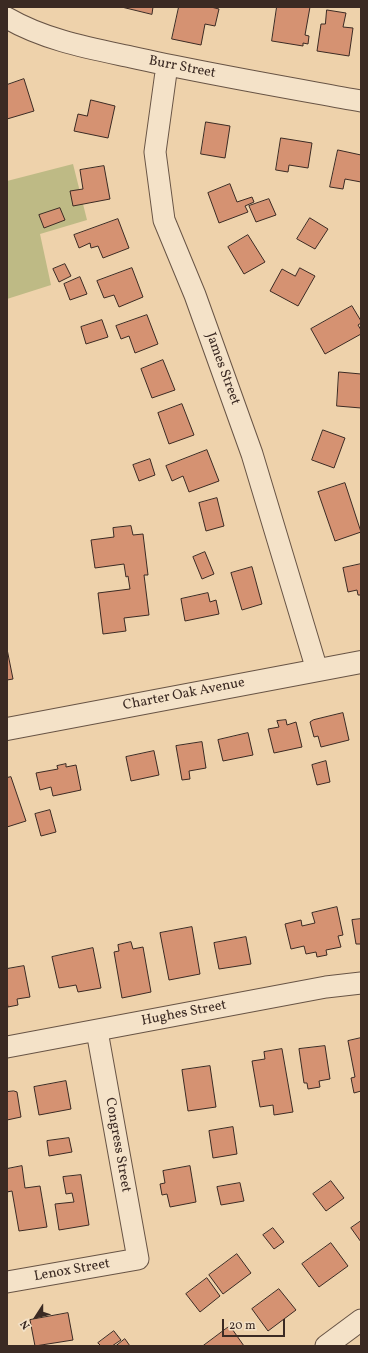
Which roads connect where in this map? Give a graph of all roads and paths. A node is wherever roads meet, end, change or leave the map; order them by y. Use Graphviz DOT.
graph roads {
  1 [pos="7,18"];
  2 [pos="166,65"];
  3 [pos="361,101"];
  4 [pos="361,662"];
  5 [pos="317,670"];
  6 [pos="7,729"];
  7 [pos="361,983"];
  8 [pos="97,1031"];
  9 [pos="7,1047"];
  10 [pos="138,1259"];
  11 [pos="7,1282"];
  12 [pos="361,1320"];
  13 [pos="326,1346"];
  1 -- 2 [label="street, Burr Street"];
  2 -- 3 [label="street, Burr Street"];
  2 -- 5 [label="street, James Street"];
  4 -- 5 [label="street, Charter Oak Avenue"];
  5 -- 6 [label="street, Charter Oak Avenue"];
  7 -- 8 [label="street, Hughes Street"];
  8 -- 9 [label="street, Hughes Street"];
  8 -- 10 [label="street, Congress Street"];
  10 -- 11 [label="street, Lenox Street"];
  12 -- 13 [label="street"];
}
